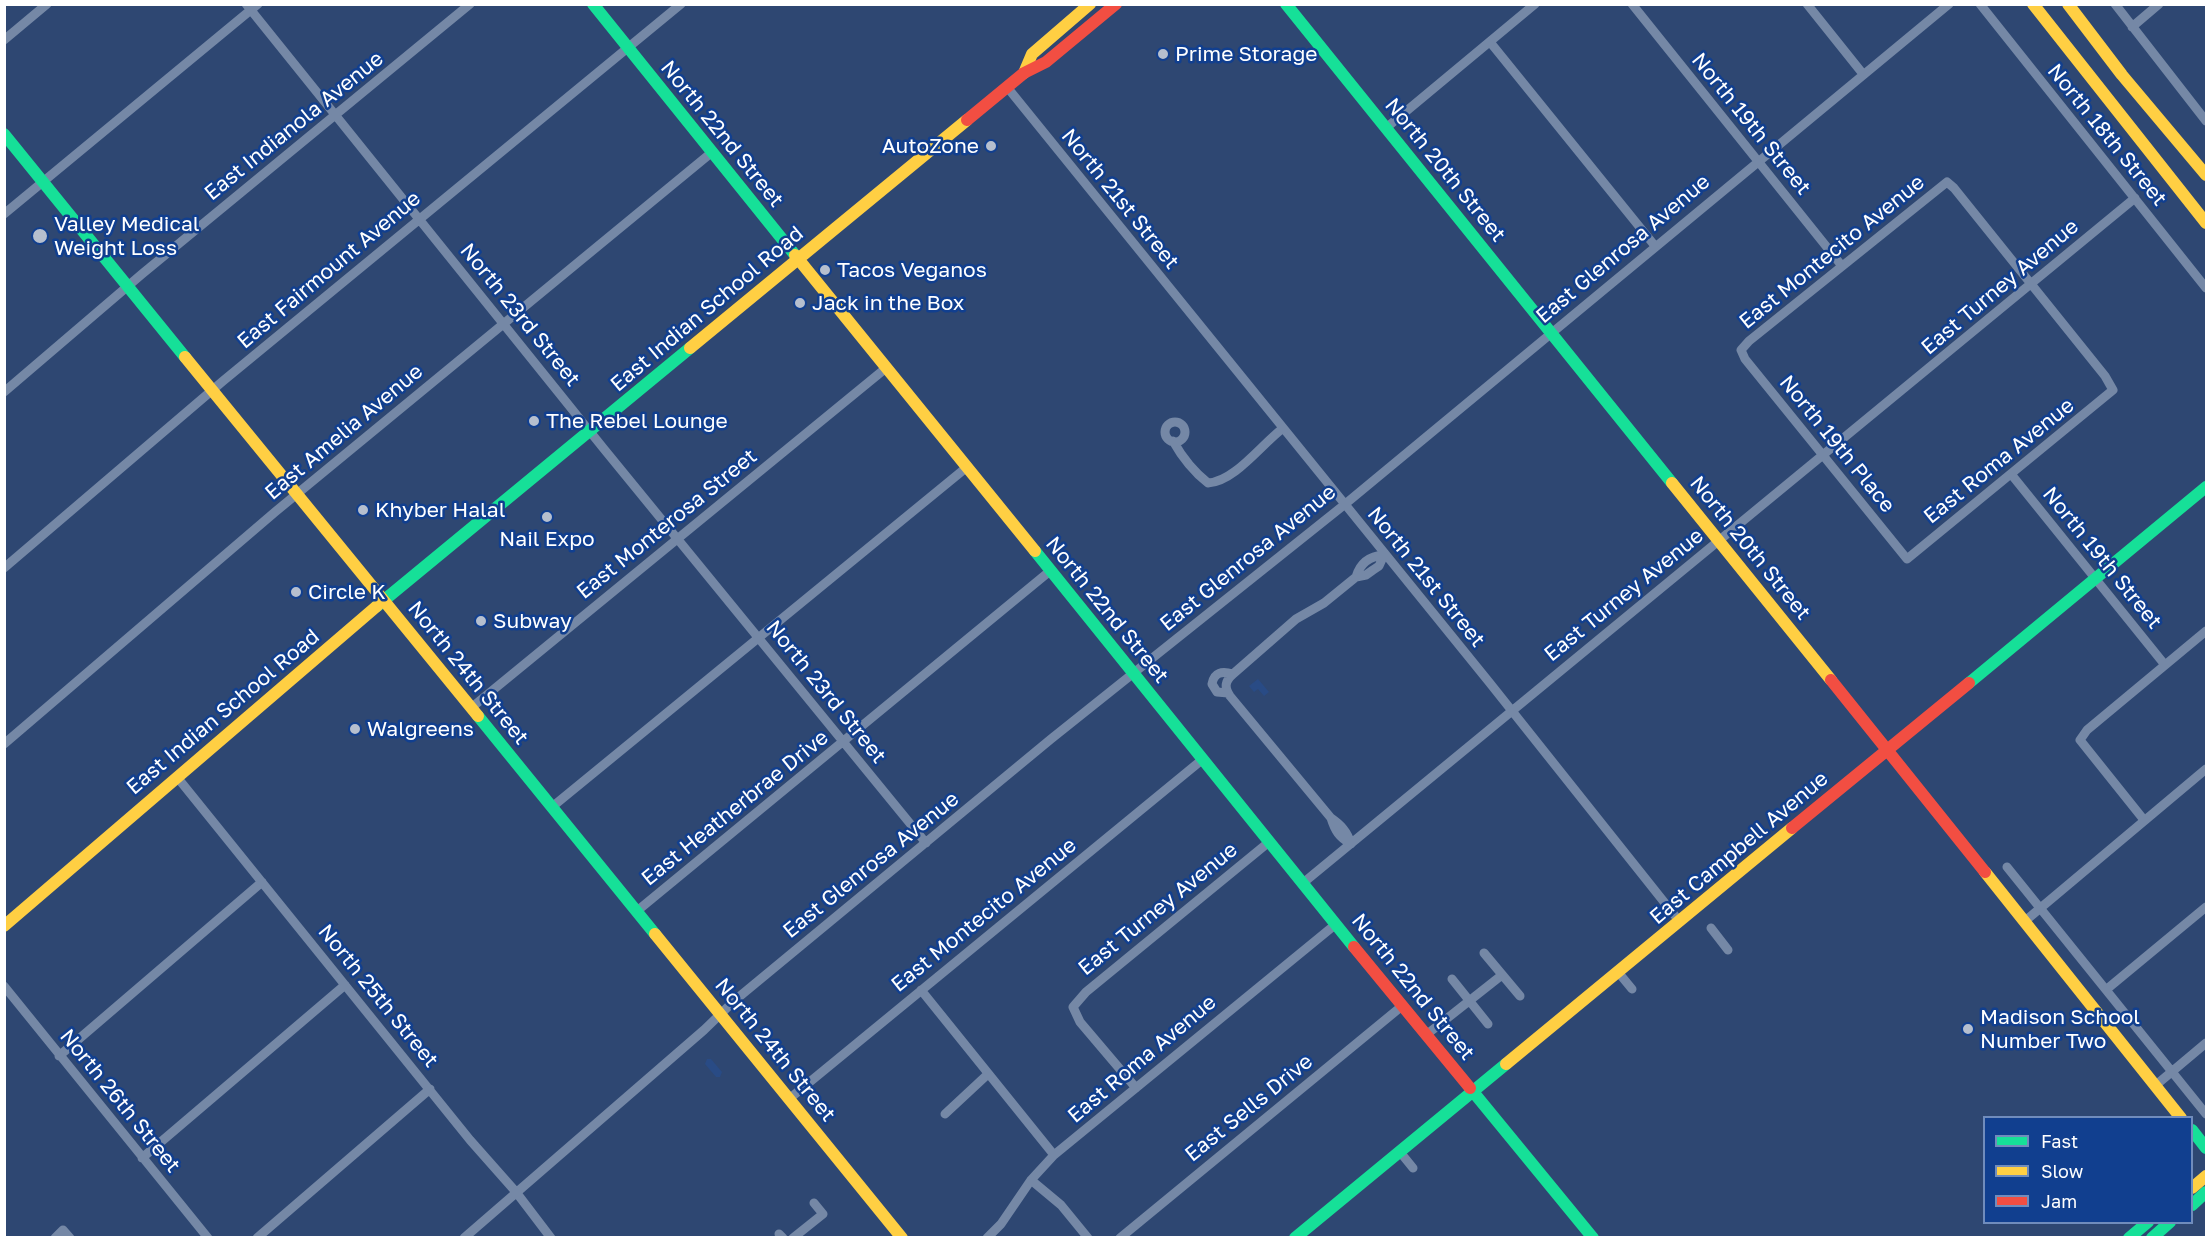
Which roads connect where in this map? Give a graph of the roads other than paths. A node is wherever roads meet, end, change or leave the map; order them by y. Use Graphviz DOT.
graph roads {
  1 [pos="47,4"];
  2 [pos="470,4"];
  3 [pos="593,4"];
  4 [pos="681,4"];
  5 [pos="1090,4"];
  6 [pos="1116,4"];
  7 [pos="1286,4"];
  8 [pos="1535,4"];
  9 [pos="1632,4"];
  10 [pos="1807,4"];
  11 [pos="1949,4"];
  12 [pos="1980,4"];
  13 [pos="2018,4"];
  14 [pos="2032,4"];
  15 [pos="2068,4"];
  16 [pos="2081,4"];
  17 [pos="2115,4"];
  18 [pos="2159,4"];
  19 [pos="252,7"];
  20 [pos="2132,27"];
  21 [pos="4,40"];
  22 [pos="1490,42"];
  23 [pos="628,48"];
  24 [pos="1024,73"];
  25 [pos="1863,74"];
  26 [pos="1007,87"];
  27 [pos="335,115"];
  28 [pos="2206,121"];
  29 [pos="1386,128"];
  30 [pos="2172,132"];
  31 [pos="4,134"];
  32 [pos="2147,149"];
  33 [pos="711,153"];
  34 [pos="1758,161"];
  35 [pos="2206,175"];
  36 [pos="44,182"];
  37 [pos="2135,198"];
  38 [pos="4,214"];
  39 [pos="419,218"];
  40 [pos="2206,223"];
  41 [pos="1654,246"];
  42 [pos="798,259"];
  43 [pos="1842,266"];
  44 [pos="2031,285"];
  45 [pos="128,286"];
  46 [pos="2206,288"];
  47 [pos="504,323"];
  48 [pos="1550,332"];
  49 [pos="1741,350"];
  50 [pos="886,368"];
  51 [pos="213,390"];
  52 [pos="4,392"];
  53 [pos="1282,429"];
  54 [pos="590,431"];
  55 [pos="1173,441"];
  56 [pos="1823,456"];
  57 [pos="967,467"];
  58 [pos="2012,474"];
  59 [pos="2206,487"];
  60 [pos="297,495"];
  61 [pos="1344,505"];
  62 [pos="678,537"];
  63 [pos="1719,541"];
  64 [pos="1384,555"];
  65 [pos="1907,559"];
  66 [pos="4,568"];
  67 [pos="1050,571"];
  68 [pos="2095,578"];
  69 [pos="384,601"];
  70 [pos="2206,632"];
  71 [pos="759,638"];
  72 [pos="2165,665"];
  73 [pos="1133,674"];
  74 [pos="1233,674"];
  75 [pos="1228,693"];
  76 [pos="471,708"];
  77 [pos="1512,712"];
  78 [pos="844,741"];
  79 [pos="4,744"];
  80 [pos="1887,750"];
  81 [pos="1203,759"];
  82 [pos="2206,769"];
  83 [pos="177,777"];
  84 [pos="552,807"];
  85 [pos="2144,820"];
  86 [pos="1269,842"];
  87 [pos="926,843"];
  88 [pos="1351,844"];
  89 [pos="2007,867"];
  90 [pos="262,882"];
  91 [pos="1304,883"];
  92 [pos="2206,907"];
  93 [pos="2041,908"];
  94 [pos="637,911"];
  95 [pos="2025,921"];
  96 [pos="1680,922"];
  97 [pos="1336,924"];
  98 [pos="4,927"];
  99 [pos="1711,928"];
  100 [pos="1728,950"];
  101 [pos="1484,953"];
  102 [pos="1618,972"];
  103 [pos="1502,975"];
  104 [pos="1452,979"];
  105 [pos="345,985"];
  106 [pos="4,986"];
  107 [pos="1632,989"];
  108 [pos="2107,989"];
  109 [pos="921,990"];
  110 [pos="1520,996"];
  111 [pos="1469,1000"];
  112 [pos="1402,1005"];
  113 [pos="719,1013"];
  114 [pos="1488,1024"];
  115 [pos="1426,1035"];
  116 [pos="2206,1043"];
  117 [pos="59,1056"];
  118 [pos="2172,1071"];
  119 [pos="988,1074"];
  120 [pos="2156,1084"];
  121 [pos="1136,1088"];
  122 [pos="430,1089"];
  123 [pos="1473,1092"];
  124 [pos="789,1099"];
  125 [pos="945,1114"];
  126 [pos="2206,1114"];
  127 [pos="2180,1116"];
  128 [pos="2193,1131"];
  129 [pos="2206,1148"];
  130 [pos="1400,1152"];
  131 [pos="1054,1155"];
  132 [pos="142,1158"];
  133 [pos="1413,1168"];
  134 [pos="2206,1176"];
  135 [pos="1032,1180"];
  136 [pos="2193,1187"];
  137 [pos="516,1192"];
  138 [pos="2206,1192"];
  139 [pos="814,1203"];
  140 [pos="2193,1204"];
  141 [pos="2146,1224"];
  142 [pos="2168,1224"];
  143 [pos="55,1238"];
  144 [pos="70,1238"];
  145 [pos="208,1238"];
  146 [pos="257,1238"];
  147 [pos="464,1238"];
  148 [pos="550,1238"];
  149 [pos="794,1238"];
  150 [pos="902,1238"];
  151 [pos="987,1238"];
  152 [pos="1088,1238"];
  153 [pos="1120,1238"];
  154 [pos="1295,1238"];
  155 [pos="1593,1238"];
  156 [pos="2129,1238"];
  157 [pos="2152,1238"];
  1 -- 21 [label="street"];
  2 -- 27 [label="street, East Indianola Avenue"];
  3 -- 23 [label="main road, North 22nd Street"];
  4 -- 23 [label="street, East Fairmount Avenue"];
  5 -- 24 [label="main road, East Indian School Road"];
  6 -- 24 [label="main road, East Indian School Road"];
  7 -- 29 [label="main road, North 20th Street"];
  8 -- 22 [label="street"];
  9 -- 34 [label="street, North 19th Street"];
  10 -- 25 [label="street"];
  11 -- 25 [label="street, East Glenrosa Avenue"];
  12 -- 37 [label="street, North 18th Street"];
  13 -- 32 [label="main road"];
  14 -- 32 [label="main road"];
  15 -- 30 [label="main road"];
  16 -- 30 [label="main road"];
  17 -- 20 [label="street"];
  18 -- 20 [label="street"];
  19 -- 27 [label="street, North 23rd Street"];
  19 -- 36 [label="street"];
  20 -- 28 [label="street"];
  22 -- 29 [label="street"];
  22 -- 41 [label="street"];
  23 -- 33 [label="main road, North 22nd Street"];
  23 -- 39 [label="street, East Fairmount Avenue"];
  24 -- 26 [label="main road, East Indian School Road"];
  25 -- 34 [label="street, East Glenrosa Avenue"];
  26 -- 42 [label="main road, East Indian School Road"];
  26 -- 53 [label="street, North 21st Street"];
  27 -- 39 [label="street, North 23rd Street"];
  27 -- 45 [label="street, East Indianola Avenue"];
  29 -- 48 [label="main road, North 20th Street"];
  30 -- 35 [label="main road"];
  31 -- 36 [label="main road, North 24th Street"];
  32 -- 40 [label="main road"];
  33 -- 42 [label="main road, North 22nd Street"];
  33 -- 47 [label="street, East Amelia Avenue"];
  34 -- 41 [label="street, East Glenrosa Avenue"];
  34 -- 43 [label="street, North 19th Street"];
  36 -- 38 [label="street"];
  36 -- 45 [label="main road, North 24th Street"];
  37 -- 44 [label="street, East Turney Avenue"];
  37 -- 46 [label="street, North 18th Street"];
  39 -- 47 [label="street, North 23rd Street"];
  39 -- 51 [label="street, East Fairmount Avenue"];
  41 -- 48 [label="street, East Glenrosa Avenue"];
  42 -- 50 [label="main road, North 22nd Street"];
  42 -- 54 [label="main road, East Indian School Road"];
  43 -- 44 [label="street, East Montecito Avenue"];
  43 -- 49 [label="street, East Montecito Avenue"];
  44 -- 56 [label="street, East Turney Avenue"];
  44 -- 58 [label="street, East Roma Avenue"];
  45 -- 51 [label="main road, North 24th Street"];
  45 -- 52 [label="street, East Indianola Avenue"];
  47 -- 54 [label="street, North 23rd Street"];
  47 -- 60 [label="street, East Amelia Avenue"];
  48 -- 61 [label="street, East Glenrosa Avenue"];
  48 -- 63 [label="main road, North 20th Street"];
  49 -- 56 [label="street, North 19th Place"];
  50 -- 57 [label="main road, North 22nd Street"];
  50 -- 62 [label="street, East Monterosa Street"];
  51 -- 60 [label="main road, North 24th Street"];
  51 -- 66 [label="street, East Fairmount Avenue"];
  53 -- 55 [label="street"];
  53 -- 61 [label="street, North 21st Street"];
  54 -- 62 [label="street, North 23rd Street"];
  54 -- 69 [label="main road, East Indian School Road"];
  56 -- 63 [label="street, East Turney Avenue"];
  56 -- 65 [label="street, North 19th Place"];
  57 -- 67 [label="main road, North 22nd Street"];
  57 -- 71 [label="street"];
  58 -- 65 [label="street, East Roma Avenue"];
  58 -- 68 [label="street, North 19th Street"];
  59 -- 68 [label="main road, East Campbell Avenue"];
  60 -- 69 [label="main road, North 24th Street"];
  60 -- 79 [label="street, East Amelia Avenue"];
  61 -- 64 [label="street, North 21st Street"];
  61 -- 73 [label="street, East Glenrosa Avenue"];
  62 -- 71 [label="street, North 23rd Street"];
  62 -- 76 [label="street, East Monterosa Street"];
  63 -- 77 [label="street, East Turney Avenue"];
  63 -- 80 [label="main road, North 20th Street"];
  64 -- 74 [label="street"];
  64 -- 77 [label="street, North 21st Street"];
  67 -- 73 [label="main road, North 22nd Street"];
  67 -- 78 [label="street, East Heatherbrae Drive"];
  68 -- 72 [label="street, North 19th Street"];
  68 -- 80 [label="main road, East Campbell Avenue"];
  69 -- 76 [label="main road, North 24th Street"];
  69 -- 83 [label="main road, East Indian School Road"];
  70 -- 72 [label="street"];
  71 -- 78 [label="street, North 23rd Street"];
  71 -- 84 [label="street"];
  72 -- 85 [label="street"];
  73 -- 81 [label="main road, North 22nd Street"];
  73 -- 87 [label="street, East Glenrosa Avenue"];
  74 -- 75 [label="street"];
  74 -- 75 [label="street"];
  75 -- 88 [label="street"];
  76 -- 84 [label="main road, North 24th Street"];
  77 -- 88 [label="street, East Turney Avenue"];
  77 -- 96 [label="street, North 21st Street"];
  78 -- 87 [label="street, North 23rd Street"];
  78 -- 94 [label="street, East Heatherbrae Drive"];
  80 -- 95 [label="main road, North 20th Street"];
  80 -- 96 [label="main road, East Campbell Avenue"];
  81 -- 86 [label="main road, North 22nd Street"];
  81 -- 109 [label="street, East Montecito Avenue"];
  82 -- 85 [label="street"];
  83 -- 90 [label="street, North 25th Street"];
  83 -- 98 [label="main road, East Indian School Road"];
  84 -- 94 [label="main road, North 24th Street"];
  85 -- 93 [label="street"];
  86 -- 91 [label="main road, North 22nd Street"];
  86 -- 121 [label="street, East Turney Avenue"];
  87 -- 113 [label="street, East Glenrosa Avenue"];
  88 -- 91 [label="street, East Turney Avenue"];
  89 -- 93 [label="street"];
  90 -- 105 [label="street, North 25th Street"];
  90 -- 117 [label="street"];
  91 -- 97 [label="main road, North 22nd Street"];
  92 -- 108 [label="street"];
  93 -- 95 [label="street"];
  93 -- 108 [label="street"];
  94 -- 113 [label="main road, North 24th Street"];
  95 -- 120 [label="main road, North 20th Street"];
  96 -- 102 [label="main road, East Campbell Avenue"];
  97 -- 112 [label="main road, North 22nd Street"];
  97 -- 121 [label="street, East Roma Avenue"];
  99 -- 100 [label="street"];
  101 -- 103 [label="street"];
  102 -- 107 [label="street"];
  102 -- 123 [label="main road, East Campbell Avenue"];
  103 -- 110 [label="street"];
  103 -- 111 [label="street"];
  104 -- 111 [label="street"];
  105 -- 122 [label="street, North 25th Street"];
  105 -- 132 [label="street"];
  106 -- 117 [label="street, North 26th Street"];
  108 -- 118 [label="street"];
  109 -- 119 [label="street"];
  109 -- 124 [label="street, East Montecito Avenue"];
  111 -- 114 [label="street"];
  111 -- 115 [label="street"];
  112 -- 115 [label="main road, North 22nd Street"];
  112 -- 153 [label="street, East Sells Drive"];
  113 -- 124 [label="main road, North 24th Street"];
  113 -- 137 [label="street, East Glenrosa Avenue"];
  115 -- 123 [label="main road, North 22nd Street"];
  116 -- 118 [label="street"];
  117 -- 132 [label="street, North 26th Street"];
  118 -- 120 [label="street"];
  118 -- 126 [label="street"];
  119 -- 125 [label="street"];
  119 -- 131 [label="street"];
  120 -- 127 [label="main road, North 20th Street"];
  121 -- 131 [label="street, East Roma Avenue"];
  122 -- 137 [label="street, North 25th Street"];
  122 -- 146 [label="street"];
  123 -- 130 [label="main road, East Campbell Avenue"];
  123 -- 155 [label="main road, North 22nd Street"];
  124 -- 150 [label="main road, North 24th Street"];
  128 -- 129 [label="main road"];
  130 -- 133 [label="street"];
  130 -- 154 [label="main road, East Campbell Avenue"];
  131 -- 135 [label="street, East Roma Avenue"];
  132 -- 145 [label="street, North 26th Street"];
  134 -- 136 [label="main road"];
  135 -- 151 [label="street, East Roma Avenue"];
  135 -- 152 [label="street"];
  137 -- 147 [label="street, East Glenrosa Avenue"];
  137 -- 148 [label="street, North 25th Street"];
  138 -- 140 [label="main road"];
  139 -- 149 [label="street"];
  141 -- 156 [label="main road"];
  142 -- 157 [label="main road"];
  143 -- 144 [label="street"];
}
